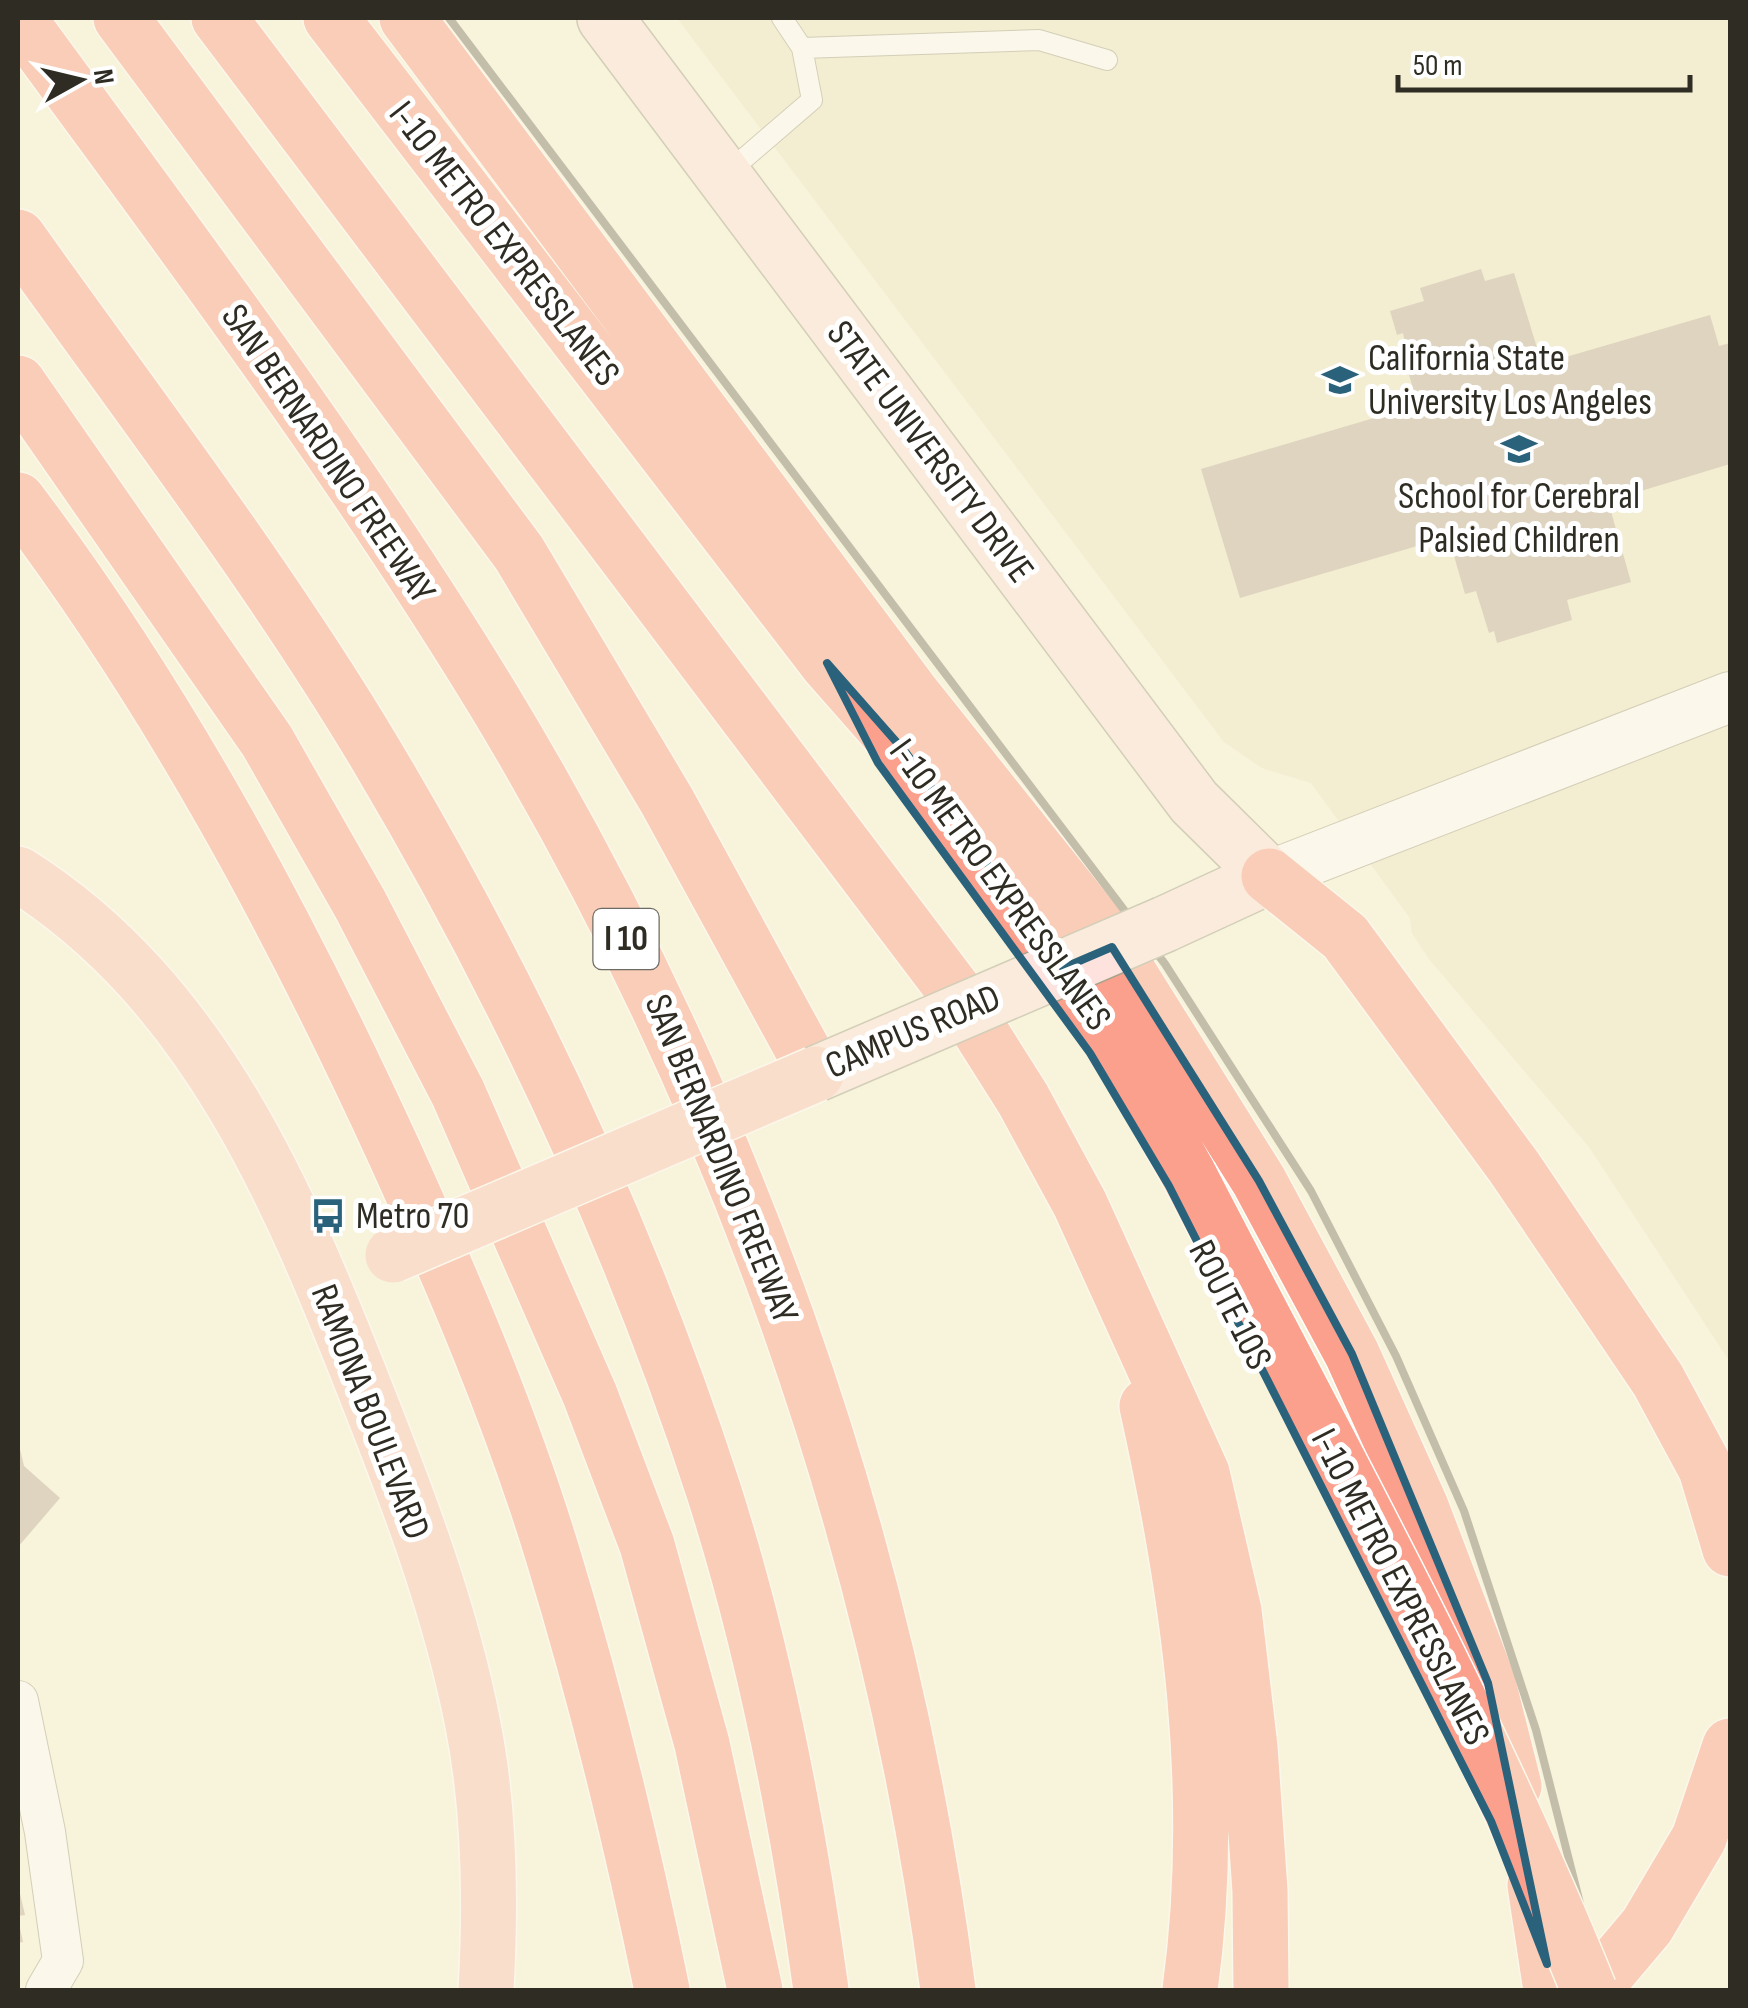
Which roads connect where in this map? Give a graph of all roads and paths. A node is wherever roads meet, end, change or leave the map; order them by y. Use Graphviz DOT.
graph roads {
  1 [pos="18,18"];
  2 [pos="121,18"];
  3 [pos="219,18"];
  4 [pos="330,18"];
  5 [pos="407,18"];
  6 [pos="605,18"];
  7 [pos="782,18"];
  8 [pos="802,48"];
  9 [pos="1107,60"];
  10 [pos="723,177"];
  11 [pos="18,237"];
  12 [pos="18,383"];
  13 [pos="18,500"];
  14 [pos="1730,697"];
  15 [pos="18,874"];
  16 [pos="1269,876"];
  17 [pos="816,1074"];
  18 [pos="1179,1180"];
  19 [pos="322,1286"];
  20 [pos="1126,1310"];
  21 [pos="1730,1549"];
  22 [pos="18,1701"];
  23 [pos="1730,1746"];
  24 [pos="611,1767"];
  25 [pos="58,1982"];
  26 [pos="486,1990"];
  27 [pos="638,1990"];
  28 [pos="662,1990"];
  29 [pos="754,1990"];
  30 [pos="821,1990"];
  31 [pos="948,1990"];
  32 [pos="1190,1990"];
  33 [pos="1261,1990"];
  34 [pos="1554,1990"];
  35 [pos="1591,1990"];
  1 -- 31 [label="highway, SAN BERNARDINO FREEWAY / I 10"];
  2 -- 17 [label="highway"];
  3 -- 20 [label="highway"];
  4 -- 18 [label="highway, I-10 METRO EXPRESSLANES"];
  5 -- 34 [label="highway, I-10 METRO EXPRESSLANES"];
  6 -- 10 [label="main road, STATE UNIVERSITY DRIVE"];
  7 -- 8 [label="lane"];
  8 -- 9 [label="lane"];
  8 -- 10 [label="lane"];
  10 -- 16 [label="main road, STATE UNIVERSITY DRIVE"];
  11 -- 30 [label="highway"];
  12 -- 29 [label="highway"];
  13 -- 24 [label="highway"];
  14 -- 16 [label="street, CAMPUS ROAD"];
  15 -- 19 [label="main road, RAMONA BOULEVARD"];
  16 -- 17 [label="main road, CAMPUS ROAD, bridge"];
  16 -- 21 [label="highway"];
  17 -- 19 [label="main road, CAMPUS ROAD, bridge"];
  18 -- 34 [label="highway, ROUTE 10S"];
  18 -- 35 [label="highway, I-10 METRO EXPRESSLANES, bridge"];
  19 -- 26 [label="main road, RAMONA BOULEVARD"];
  20 -- 32 [label="highway"];
  20 -- 33 [label="highway"];
  22 -- 25 [label="street"];
  23 -- 35 [label="highway"];
  24 -- 27 [label="highway"];
  24 -- 28 [label="highway"];
}
